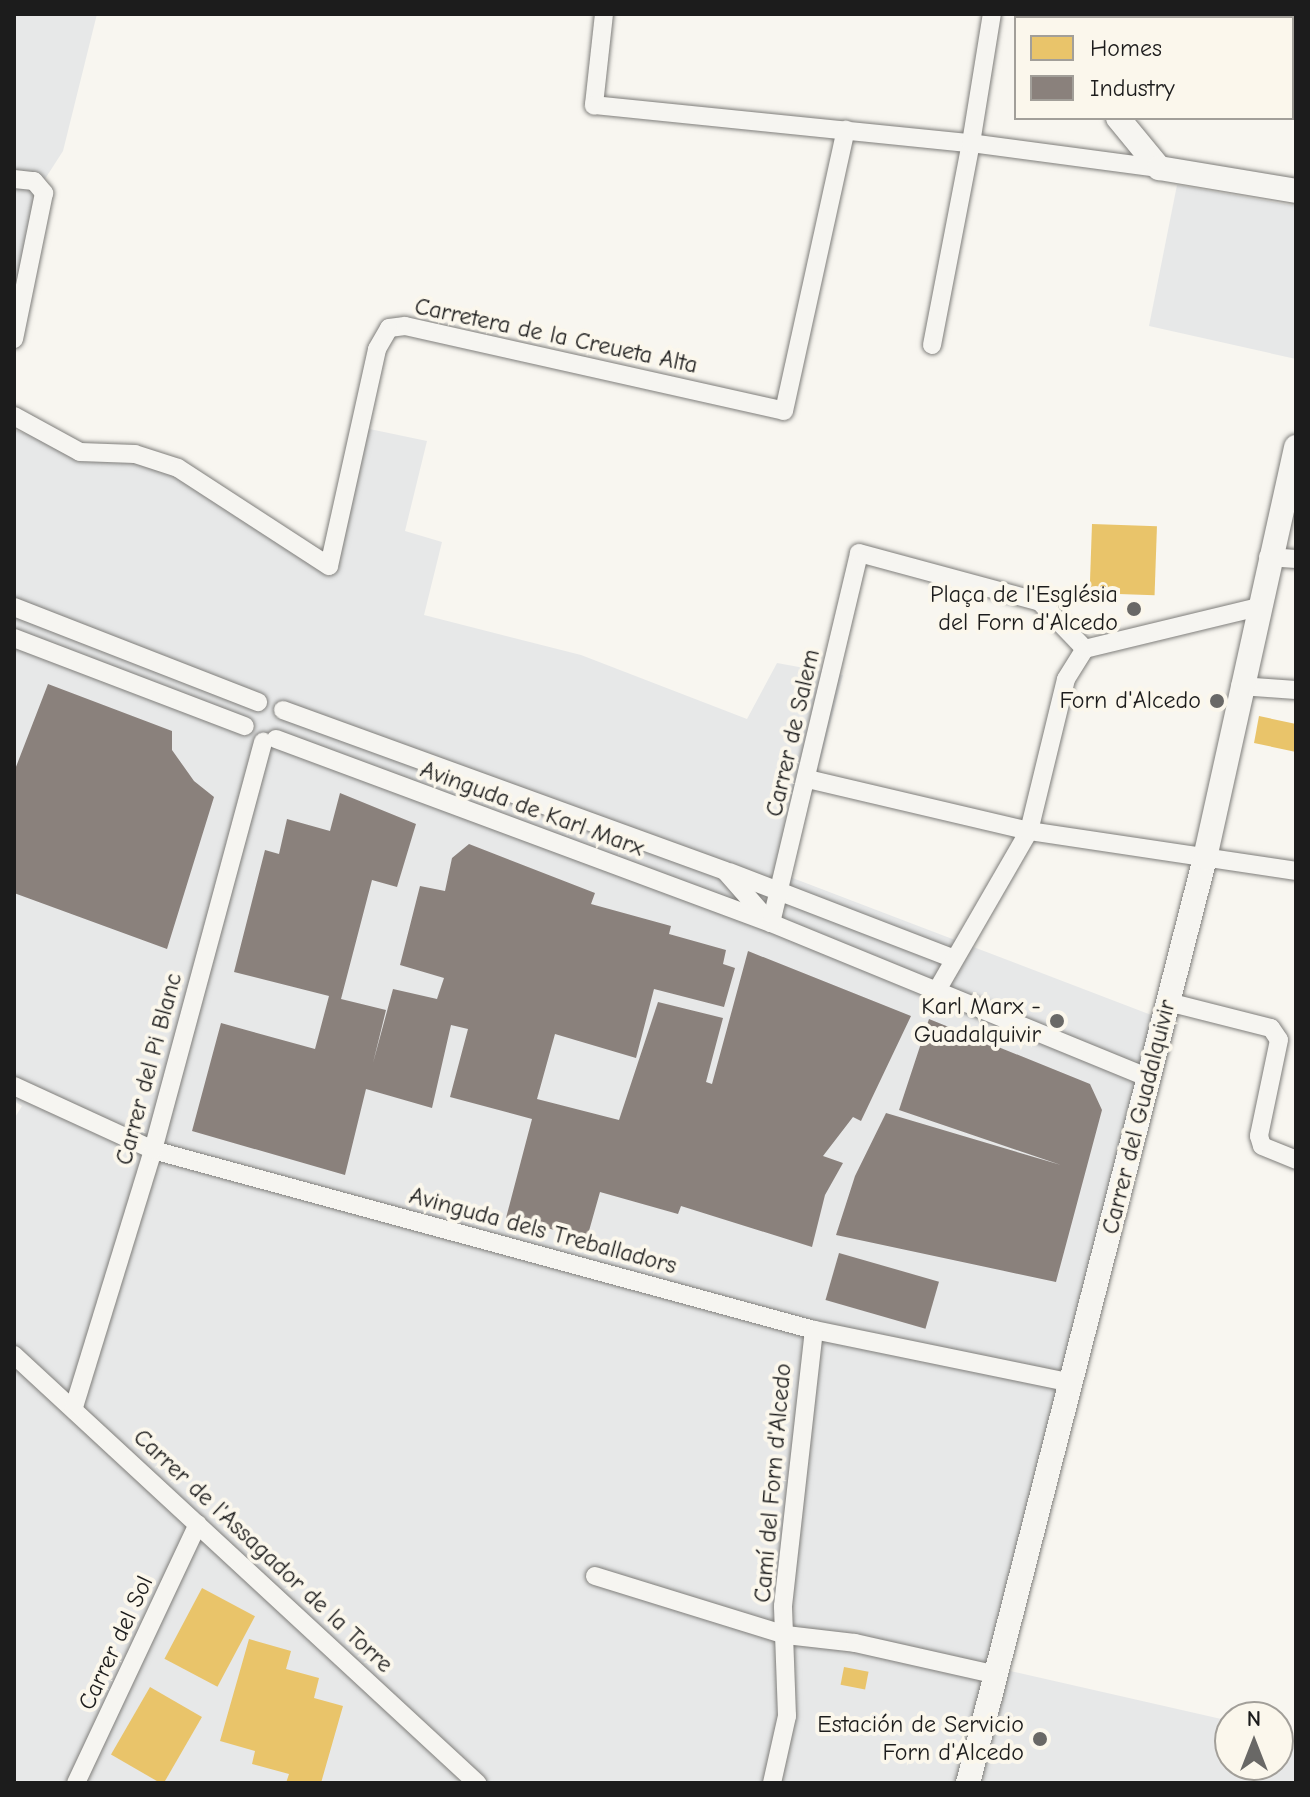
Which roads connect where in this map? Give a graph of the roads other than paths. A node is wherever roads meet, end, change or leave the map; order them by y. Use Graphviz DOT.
graph roads {
  1 [pos="604,14"];
  2 [pos="992,14"];
  3 [pos="1120,120"];
  4 [pos="846,130"];
  5 [pos="971,143"];
  6 [pos="1159,168"];
  7 [pos="14,179"];
  8 [pos="1296,191"];
  9 [pos="14,339"];
  10 [pos="932,345"];
  11 [pos="14,416"];
  12 [pos="1296,447"];
  13 [pos="1268,557"];
  14 [pos="1296,559"];
  15 [pos="14,607"];
  16 [pos="1258,607"];
  17 [pos="14,638"];
  18 [pos="1085,649"];
  19 [pos="1240,686"];
  20 [pos="1296,690"];
  21 [pos="258,702"];
  22 [pos="283,710"];
  23 [pos="245,726"];
  24 [pos="269,741"];
  25 [pos="808,779"];
  26 [pos="1029,831"];
  27 [pos="1205,858"];
  28 [pos="725,871"];
  29 [pos="1296,871"];
  30 [pos="780,891"];
  31 [pos="771,923"];
  32 [pos="954,959"];
  33 [pos="936,992"];
  34 [pos="1168,1002"];
  35 [pos="1149,1078"];
  36 [pos="14,1086"];
  37 [pos="153,1150"];
  38 [pos="1296,1160"];
  39 [pos="814,1330"];
  40 [pos="14,1355"];
  41 [pos="1073,1383"];
  42 [pos="74,1407"];
  43 [pos="198,1524"];
  44 [pos="595,1576"];
  45 [pos="786,1635"];
  46 [pos="997,1675"];
  47 [pos="76,1783"];
  48 [pos="477,1783"];
  49 [pos="772,1783"];
  50 [pos="968,1783"];
  1 -- 4 [label="street"];
  2 -- 5 [label="street"];
  3 -- 6 [label="street"];
  4 -- 5 [label="street"];
  4 -- 11 [label="street, Carretera de la Creueta Alta"];
  5 -- 6 [label="street"];
  5 -- 10 [label="street"];
  6 -- 8 [label="street"];
  7 -- 9 [label="street"];
  12 -- 13 [label="street, Carrer del Guadalquivir"];
  13 -- 14 [label="street"];
  13 -- 16 [label="street, Carrer del Guadalquivir"];
  15 -- 21 [label="street"];
  16 -- 18 [label="street"];
  16 -- 19 [label="street, Carrer del Guadalquivir"];
  17 -- 23 [label="street"];
  18 -- 25 [label="street, Carrer de Salem"];
  18 -- 26 [label="street"];
  19 -- 20 [label="street"];
  19 -- 27 [label="street, Carrer del Guadalquivir"];
  21 -- 22 [label="street"];
  21 -- 23 [label="street"];
  22 -- 24 [label="street"];
  22 -- 28 [label="street, Avinguda de Karl Marx"];
  23 -- 24 [label="street"];
  24 -- 31 [label="street, Avinguda de Karl Marx"];
  24 -- 37 [label="street, Carrer del Pi Blanc"];
  25 -- 26 [label="street"];
  25 -- 30 [label="street, Carrer de Salem"];
  26 -- 27 [label="street"];
  26 -- 32 [label="street"];
  27 -- 29 [label="street"];
  27 -- 34 [label="street, Carrer del Guadalquivir"];
  28 -- 30 [label="street, Avinguda de Karl Marx"];
  28 -- 31 [label="street, Avinguda de Karl Marx"];
  30 -- 31 [label="street, Carrer de Salem"];
  30 -- 32 [label="street, Avinguda de Karl Marx"];
  31 -- 33 [label="street, Avinguda de Karl Marx"];
  32 -- 33 [label="street"];
  33 -- 35 [label="street, Avinguda de Karl Marx"];
  34 -- 35 [label="street, Carrer del Guadalquivir"];
  34 -- 38 [label="street"];
  35 -- 41 [label="street, Carrer del Guadalquivir"];
  36 -- 37 [label="street, Avinguda dels Treballadors"];
  37 -- 39 [label="street, Avinguda dels Treballadors"];
  37 -- 42 [label="street, Carrer del Pi Blanc"];
  39 -- 41 [label="street, Avinguda dels Treballadors"];
  39 -- 45 [label="street, Camí del Forn d'Alcedo"];
  40 -- 42 [label="street, Carrer de l'Assagador de la Torre"];
  41 -- 46 [label="street, Carrer del Guadalquivir"];
  42 -- 43 [label="street, Carrer de l'Assagador de la Torre"];
  43 -- 47 [label="street, Carrer del Sol"];
  43 -- 48 [label="street, Carrer de l'Assagador de la Torre"];
  44 -- 45 [label="street"];
  45 -- 46 [label="street"];
  45 -- 49 [label="street, Camí del Forn d'Alcedo"];
  46 -- 50 [label="street, Carrer del Guadalquivir"];
}
